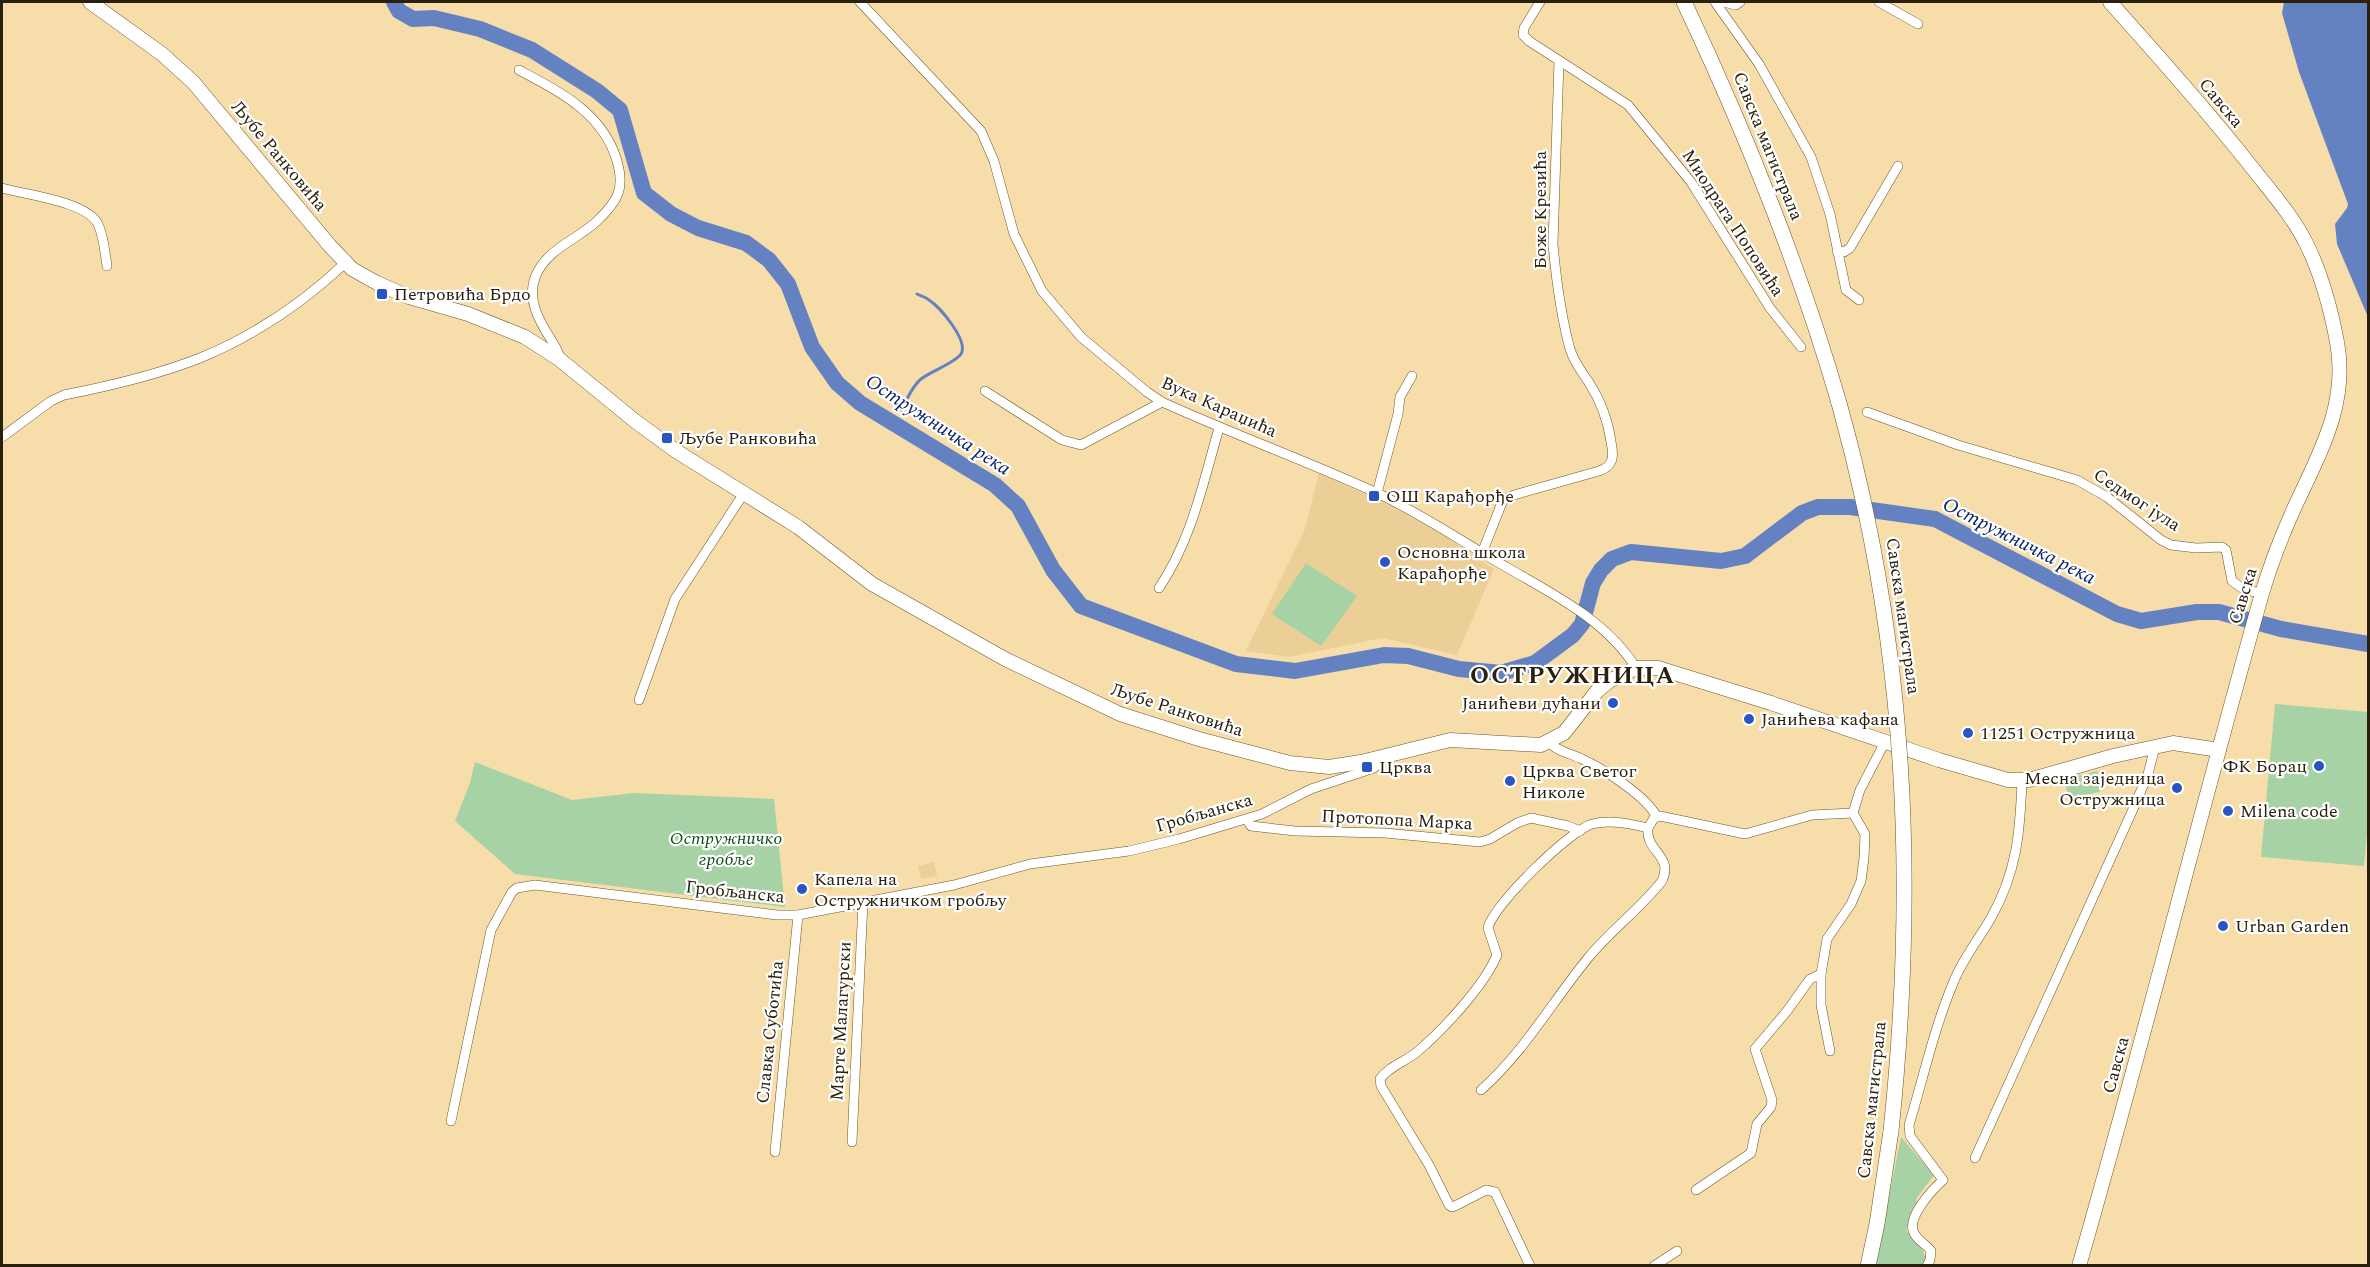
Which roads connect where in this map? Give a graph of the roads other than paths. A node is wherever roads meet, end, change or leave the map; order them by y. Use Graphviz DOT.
graph roads {
  1 [pos="90,2"];
  2 [pos="860,2"];
  3 [pos="1540,2"];
  4 [pos="1684,2"];
  5 [pos="1715,2"];
  6 [pos="1724,2"];
  7 [pos="1740,2"];
  8 [pos="1878,2"];
  9 [pos="2110,2"];
  10 [pos="1918,24"];
  11 [pos="1559,60"];
  12 [pos="519,70"];
  13 [pos="1898,166"];
  14 [pos="2,188"];
  15 [pos="1837,251"];
  16 [pos="345,263"];
  17 [pos="107,266"];
  18 [pos="1859,300"];
  19 [pos="1801,347"];
  20 [pos="559,358"];
  21 [pos="1412,376"];
  22 [pos="985,391"];
  23 [pos="1162,402"];
  24 [pos="1867,412"];
  25 [pos="1219,428"];
  26 [pos="2,437"];
  27 [pos="744,493"];
  28 [pos="1377,494"];
  29 [pos="1482,553"];
  30 [pos="1159,588"];
  31 [pos="2262,593"];
  32 [pos="1636,668"];
  33 [pos="639,700"];
  34 [pos="1549,742"];
  35 [pos="1885,742"];
  36 [pos="2155,747"];
  37 [pos="2219,750"];
  38 [pos="1383,756"];
  39 [pos="2022,781"];
  40 [pos="1853,813"];
  41 [pos="1656,817"];
  42 [pos="1246,819"];
  43 [pos="1648,828"];
  44 [pos="1580,831"];
  45 [pos="863,902"];
  46 [pos="798,915"];
  47 [pos="1821,974"];
  48 [pos="1830,1051"];
  49 [pos="1480,1090"];
  50 [pos="451,1121"];
  51 [pos="852,1142"];
  52 [pos="775,1152"];
  53 [pos="1975,1158"];
  54 [pos="1696,1190"];
  55 [pos="1677,1251"];
  56 [pos="1530,1266"];
  57 [pos="1654,1266"];
  58 [pos="1869,1266"];
  59 [pos="1927,1266"];
  60 [pos="2079,1266"];
  1 -- 16 [label="street, Љубе Ранковића"];
  2 -- 23 [label="street, Вука Караџића"];
  3 -- 11 [label="street, Миодрага Поповића"];
  4 -- 58 [label="main road, Савска магистрала, bridge"];
  5 -- 15 [label="street"];
  6 -- 7 [label="street"];
  8 -- 10 [label="street"];
  9 -- 31 [label="street, Савска"];
  11 -- 19 [label="street, Миодрага Поповића"];
  11 -- 29 [label="street, Боже Крезића"];
  12 -- 20 [label="street"];
  13 -- 15 [label="street"];
  14 -- 17 [label="street"];
  15 -- 18 [label="street"];
  16 -- 20 [label="street, Љубе Ранковића"];
  16 -- 26 [label="street"];
  20 -- 27 [label="street, Љубе Ранковића"];
  21 -- 28 [label="street"];
  22 -- 23 [label="street"];
  23 -- 25 [label="street, Вука Караџића"];
  24 -- 31 [label="street, Седмог јула"];
  25 -- 28 [label="street, Вука Караџића"];
  25 -- 30 [label="street"];
  27 -- 33 [label="street"];
  27 -- 38 [label="street, Љубе Ранковића"];
  28 -- 29 [label="street, Вука Караџића"];
  29 -- 32 [label="street, Вука Караџића"];
  31 -- 37 [label="street, Савска"];
  32 -- 34 [label="street"];
  32 -- 35 [label="street"];
  34 -- 38 [label="street, Љубе Ранковића"];
  34 -- 41 [label="street"];
  35 -- 39 [label="street"];
  35 -- 40 [label="street"];
  36 -- 37 [label="street"];
  36 -- 39 [label="street"];
  36 -- 53 [label="street"];
  37 -- 60 [label="street, Савска"];
  38 -- 42 [label="street, Гробљанска"];
  39 -- 59 [label="street"];
  40 -- 41 [label="street"];
  40 -- 47 [label="street"];
  41 -- 43 [label="street"];
  42 -- 44 [label="street, Протопопа Марка"];
  42 -- 45 [label="street, Гробљанска"];
  43 -- 44 [label="street"];
  43 -- 49 [label="street"];
  44 -- 56 [label="street"];
  45 -- 46 [label="street, Гробљанска"];
  45 -- 51 [label="street, Марте Малагурски"];
  46 -- 50 [label="street, Гробљанска"];
  46 -- 52 [label="street, Славка Суботића"];
  47 -- 48 [label="street"];
  47 -- 54 [label="street"];
  55 -- 57 [label="street"];
}
